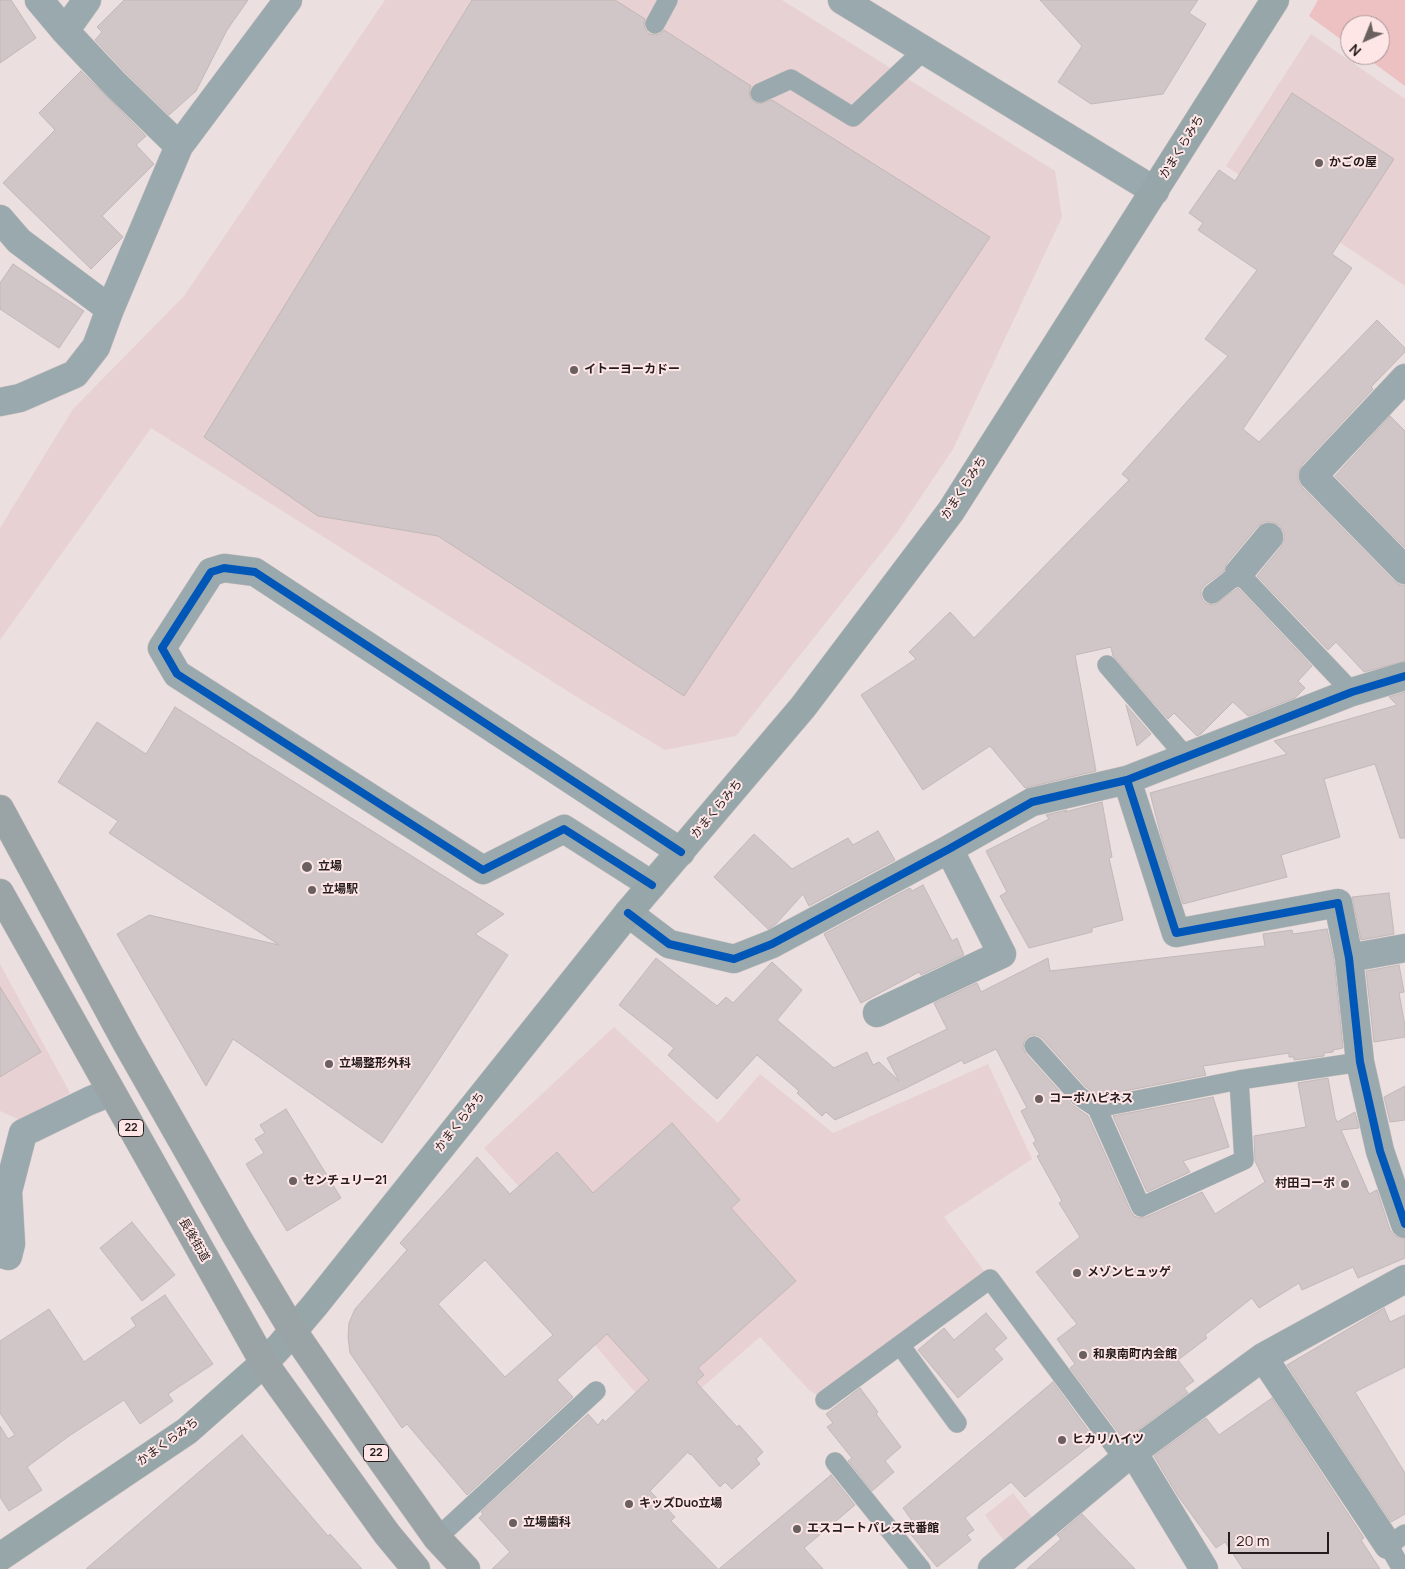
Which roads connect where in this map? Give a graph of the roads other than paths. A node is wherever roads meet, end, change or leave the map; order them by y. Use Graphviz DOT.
graph roads {
  1 [pos="39,0"];
  2 [pos="88,0"];
  3 [pos="288,0"];
  4 [pos="668,0"];
  5 [pos="842,0"];
  6 [pos="1275,0"];
  7 [pos="655,24"];
  8 [pos="65,31"];
  9 [pos="923,50"];
  10 [pos="760,93"];
  11 [pos="179,146"];
  12 [pos="1155,191"];
  13 [pos="0,219"];
  14 [pos="110,310"];
  15 [pos="1405,378"];
  16 [pos="0,402"];
  17 [pos="1269,537"];
  18 [pos="1405,570"];
  19 [pos="1239,573"];
  20 [pos="1212,594"];
  21 [pos="1107,665"];
  22 [pos="1405,676"];
  23 [pos="1352,692"];
  24 [pos="1186,757"];
  25 [pos="1127,780"];
  26 [pos="0,809"];
  27 [pos="949,849"];
  28 [pos="681,852"];
  29 [pos="652,885"];
  30 [pos="0,894"];
  31 [pos="628,913"];
  32 [pos="1405,948"];
  33 [pos="1349,958"];
  34 [pos="877,1013"];
  35 [pos="1034,1046"];
  36 [pos="1360,1062"];
  37 [pos="1239,1080"];
  38 [pos="111,1092"];
  39 [pos="1097,1108"];
  40 [pos="1405,1224"];
  41 [pos="0,1253"];
  42 [pos="1405,1279"];
  43 [pos="293,1331"];
  44 [pos="900,1345"];
  45 [pos="1263,1356"];
  46 [pos="264,1363"];
  47 [pos="596,1391"];
  48 [pos="825,1400"];
  49 [pos="957,1423"];
  50 [pos="1128,1455"];
  51 [pos="835,1462"];
  52 [pos="438,1538"];
  53 [pos="1396,1540"];
  54 [pos="5,1561"];
  55 [pos="416,1569"];
  56 [pos="466,1569"];
  57 [pos="921,1569"];
  58 [pos="992,1569"];
  59 [pos="1204,1569"];
  60 [pos="1402,1569"];
  1 -- 8 [label="street"];
  2 -- 8 [label="street"];
  3 -- 11 [label="street"];
  4 -- 7 [label="lane"];
  5 -- 9 [label="street"];
  6 -- 12 [label="main road, かまくらみち"];
  8 -- 11 [label="street"];
  9 -- 10 [label="lane"];
  9 -- 12 [label="street"];
  11 -- 14 [label="street"];
  12 -- 28 [label="main road, かまくらみち"];
  13 -- 14 [label="street"];
  14 -- 16 [label="street"];
  15 -- 18 [label="street"];
  17 -- 19 [label="street"];
  19 -- 20 [label="lane"];
  19 -- 23 [label="lane"];
  21 -- 24 [label="lane"];
  22 -- 23 [label="street"];
  23 -- 24 [label="street"];
  24 -- 25 [label="street"];
  25 -- 27 [label="street"];
  25 -- 33 [label="street"];
  26 -- 43 [label="main road, 22"];
  27 -- 31 [label="street"];
  27 -- 34 [label="street"];
  28 -- 29 [label="main road, かまくらみち"];
  28 -- 29 [label="street"];
  29 -- 31 [label="main road, かまくらみち"];
  30 -- 38 [label="main road, 長後街道 / 22"];
  31 -- 43 [label="main road, かまくらみち"];
  32 -- 33 [label="street"];
  33 -- 36 [label="street"];
  35 -- 39 [label="lane"];
  36 -- 37 [label="lane"];
  36 -- 40 [label="street"];
  37 -- 39 [label="lane"];
  37 -- 39 [label="lane"];
  38 -- 41 [label="street"];
  38 -- 46 [label="main road, 長後街道 / 22"];
  42 -- 45 [label="street"];
  43 -- 46 [label="main road, かまくらみち"];
  43 -- 52 [label="main road, 22"];
  44 -- 48 [label="lane"];
  44 -- 49 [label="lane"];
  44 -- 50 [label="lane"];
  45 -- 50 [label="street"];
  45 -- 53 [label="street"];
  46 -- 54 [label="main road, かまくらみち"];
  46 -- 55 [label="main road, 長後街道 / 22"];
  47 -- 52 [label="lane"];
  50 -- 58 [label="street"];
  50 -- 59 [label="street"];
  51 -- 57 [label="lane"];
  52 -- 56 [label="main road, 22"];
  53 -- 60 [label="lane"];
}
